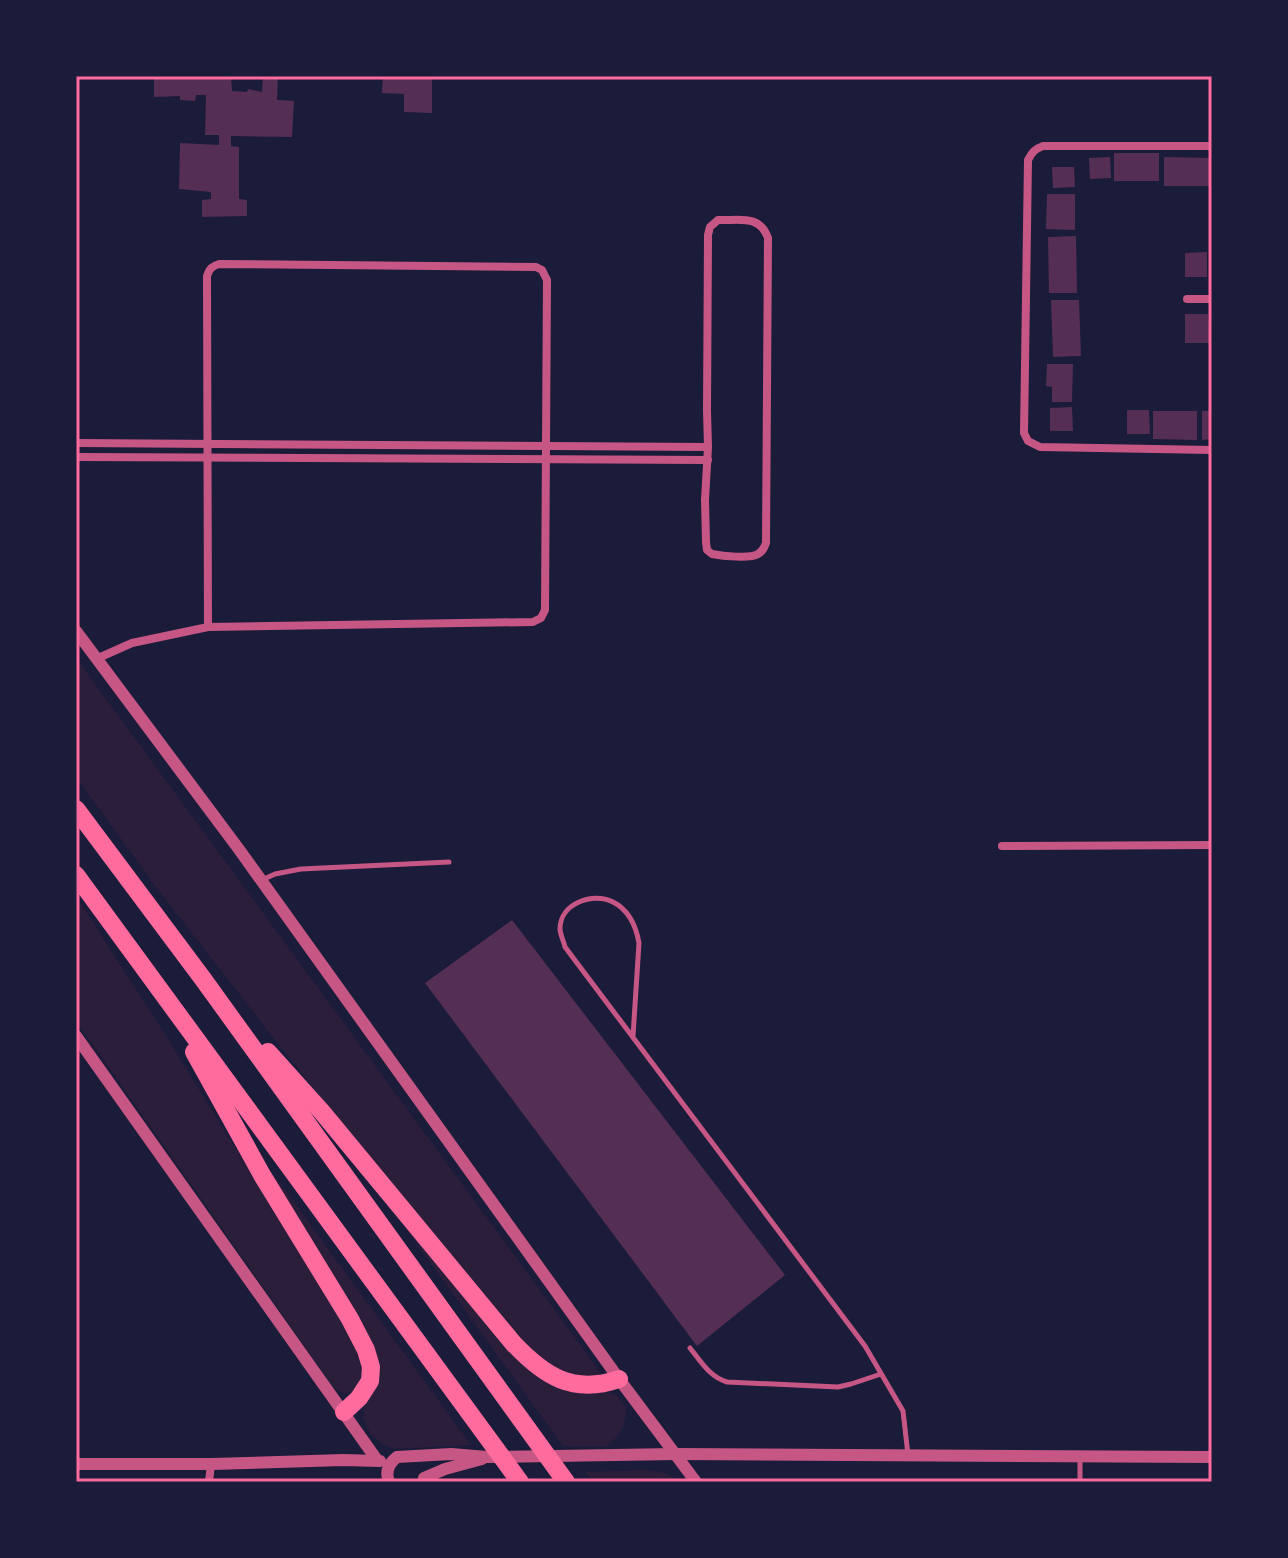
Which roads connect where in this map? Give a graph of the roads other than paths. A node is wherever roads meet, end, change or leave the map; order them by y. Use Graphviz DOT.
graph roads {
  1 [pos="1212,146"];
  2 [pos="1187,299"];
  3 [pos="1212,299"];
  4 [pos="76,443"];
  5 [pos="208,445"];
  6 [pos="545,446"];
  7 [pos="708,447"];
  8 [pos="1212,450"];
  9 [pos="76,457"];
  10 [pos="208,458"];
  11 [pos="545,459"];
  12 [pos="708,460"];
  13 [pos="208,627"];
  14 [pos="76,631"];
  15 [pos="96,659"];
  16 [pos="76,809"];
  17 [pos="1212,845"];
  18 [pos="1002,846"];
  19 [pos="449,862"];
  20 [pos="76,875"];
  21 [pos="262,881"];
  22 [pos="203,979"];
  23 [pos="155,983"];
  24 [pos="76,1036"];
  25 [pos="633,1036"];
  26 [pos="690,1348"];
  27 [pos="881,1374"];
  28 [pos="619,1379"];
  29 [pos="344,1412"];
  30 [pos="675,1454"];
  31 [pos="908,1456"];
  32 [pos="414,1457"];
  33 [pos="487,1457"];
  34 [pos="1080,1457"];
  35 [pos="1212,1457"];
  36 [pos="383,1462"];
  37 [pos="76,1464"];
  38 [pos="211,1464"];
  39 [pos="424,1480"];
  40 [pos="209,1482"];
  41 [pos="389,1482"];
  42 [pos="520,1482"];
  43 [pos="566,1482"];
  44 [pos="696,1482"];
  45 [pos="1080,1482"];
  1 -- 8 [label="street"];
  2 -- 3 [label="street"];
  4 -- 5 [label="street"];
  5 -- 6 [label="street"];
  5 -- 6 [label="street"];
  5 -- 10 [label="street"];
  6 -- 7 [label="street"];
  6 -- 11 [label="street"];
  7 -- 12 [label="street"];
  7 -- 12 [label="street"];
  9 -- 10 [label="street"];
  10 -- 11 [label="street"];
  10 -- 13 [label="street"];
  11 -- 12 [label="street"];
  11 -- 13 [label="street"];
  13 -- 15 [label="street"];
  14 -- 15 [label="street"];
  15 -- 21 [label="street"];
  16 -- 22 [label="highway"];
  17 -- 18 [label="street"];
  19 -- 21 [label="lane"];
  20 -- 23 [label="highway"];
  21 -- 28 [label="street"];
  22 -- 28 [label="highway"];
  22 -- 43 [label="highway"];
  23 -- 29 [label="highway"];
  23 -- 42 [label="highway"];
  24 -- 29 [label="street"];
  25 -- 25 [label="lane"];
  25 -- 27 [label="lane"];
  26 -- 27 [label="lane"];
  27 -- 31 [label="lane"];
  28 -- 30 [label="street"];
  29 -- 36 [label="street"];
  30 -- 31 [label="street"];
  30 -- 33 [label="street"];
  30 -- 44 [label="street"];
  31 -- 34 [label="street"];
  32 -- 33 [label="street"];
  32 -- 36 [label="street"];
  32 -- 39 [label="street"];
  33 -- 39 [label="street"];
  34 -- 35 [label="street"];
  34 -- 45 [label="lane"];
  36 -- 38 [label="street"];
  36 -- 41 [label="street"];
  37 -- 38 [label="street"];
  38 -- 40 [label="street"];
}
